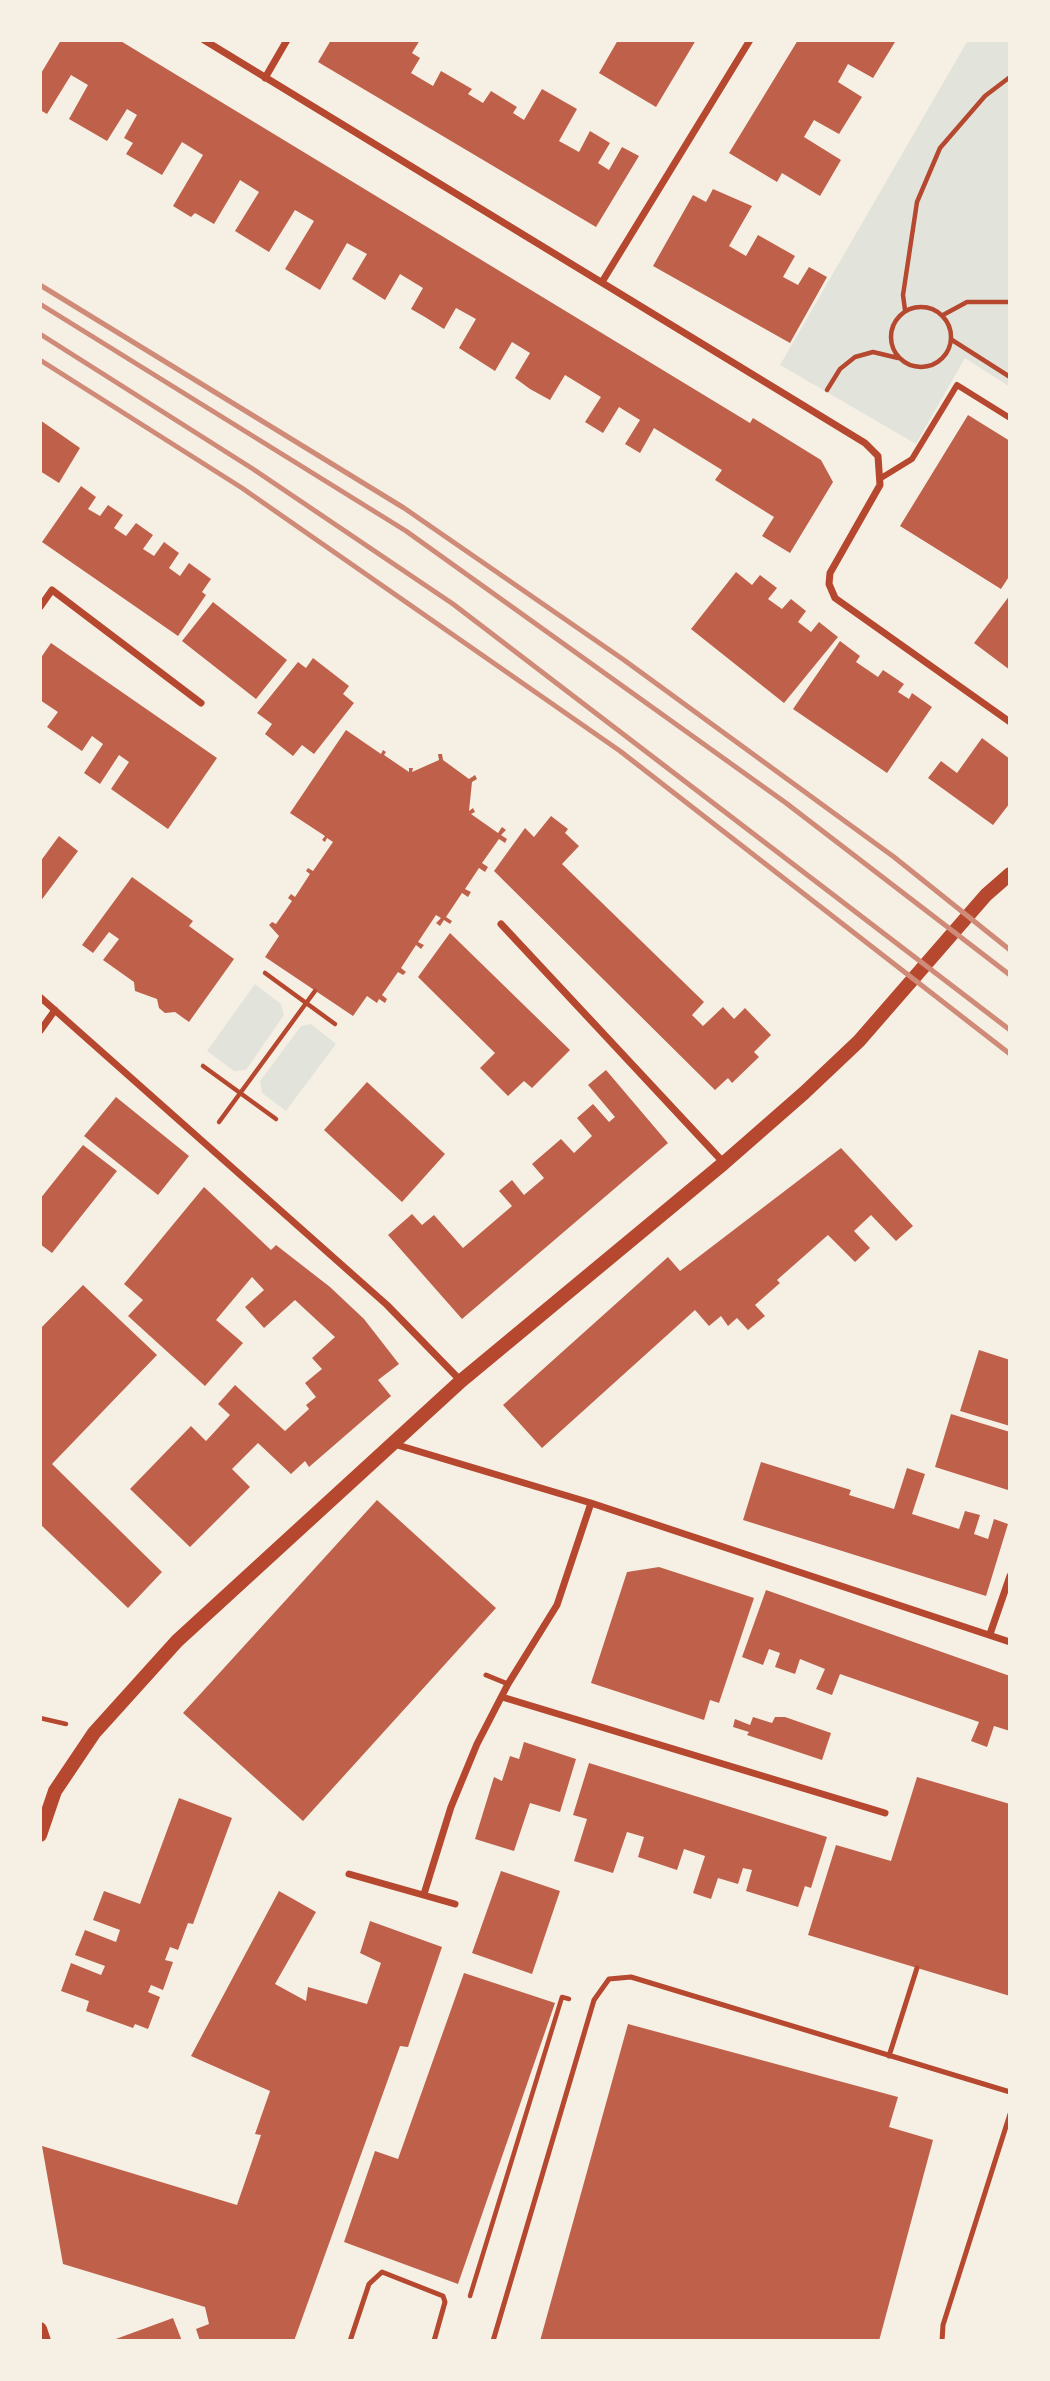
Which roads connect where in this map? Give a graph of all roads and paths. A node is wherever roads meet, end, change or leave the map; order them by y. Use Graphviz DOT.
graph roads {
  1 [pos="204,40"];
  2 [pos="287,40"];
  3 [pos="750,40"];
  4 [pos="1010,77"];
  5 [pos="265,78"];
  6 [pos="602,282"];
  7 [pos="1010,302"];
  8 [pos="905,310"];
  9 [pos="943,315"];
  10 [pos="952,340"];
  11 [pos="899,358"];
  12 [pos="1010,377"];
  13 [pos="810,407"];
  14 [pos="1010,418"];
  15 [pos="881,478"];
  16 [pos="40,607"];
  17 [pos="201,704"];
  18 [pos="1010,722"];
  19 [pos="1010,874"];
  20 [pos="501,924"];
  21 [pos="265,973"];
  22 [pos="315,991"];
  23 [pos="40,996"];
  24 [pos="306,1003"];
  25 [pos="55,1010"];
  26 [pos="335,1024"];
  27 [pos="40,1031"];
  28 [pos="203,1066"];
  29 [pos="240,1093"];
  30 [pos="276,1119"];
  31 [pos="204,1143"];
  32 [pos="724,1163"];
  33 [pos="461,1381"];
  34 [pos="392,1444"];
  35 [pos="591,1503"];
  36 [pos="1010,1576"];
  37 [pos="990,1634"];
  38 [pos="1010,1642"];
  39 [pos="486,1675"];
  40 [pos="508,1684"];
  41 [pos="502,1697"];
  42 [pos="885,1813"];
  43 [pos="40,1835"];
  44 [pos="349,1874"];
  45 [pos="424,1894"];
  46 [pos="455,1904"];
  47 [pos="917,1968"];
  48 [pos="593,2006"];
  49 [pos="889,2056"];
  50 [pos="1010,2092"];
  51 [pos="1010,2114"];
  52 [pos="468,2301"];
  53 [pos="40,2329"];
  54 [pos="44,2341"];
  55 [pos="349,2341"];
  56 [pos="434,2341"];
  57 [pos="493,2341"];
  58 [pos="942,2341"];
  1 -- 5 [label="street"];
  2 -- 5 [label="street"];
  3 -- 6 [label="street"];
  4 -- 8 [label="path"];
  5 -- 6 [label="street"];
  6 -- 13 [label="street"];
  7 -- 9 [label="path"];
  8 -- 9 [label="path"];
  8 -- 11 [label="path"];
  9 -- 10 [label="path"];
  10 -- 11 [label="path"];
  10 -- 12 [label="path"];
  11 -- 13 [label="path"];
  13 -- 15 [label="street"];
  14 -- 15 [label="street"];
  15 -- 18 [label="street"];
  16 -- 17 [label="street"];
  19 -- 32 [label="main road"];
  20 -- 32 [label="street"];
  21 -- 24 [label="path"];
  22 -- 24 [label="path"];
  23 -- 25 [label="street"];
  24 -- 26 [label="path"];
  24 -- 29 [label="path"];
  25 -- 27 [label="street"];
  25 -- 31 [label="street"];
  28 -- 29 [label="path"];
  29 -- 30 [label="path"];
  29 -- 31 [label="path"];
  31 -- 33 [label="street"];
  32 -- 33 [label="main road"];
  33 -- 34 [label="main road"];
  34 -- 35 [label="street"];
  34 -- 43 [label="main road"];
  35 -- 37 [label="street"];
  35 -- 40 [label="street"];
  36 -- 37 [label="street"];
  37 -- 38 [label="street"];
  39 -- 40 [label="lane"];
  40 -- 41 [label="street"];
  41 -- 42 [label="street"];
  41 -- 45 [label="street"];
  44 -- 45 [label="street"];
  45 -- 46 [label="street"];
  47 -- 49 [label="lane"];
  48 -- 49 [label="lane"];
  48 -- 52 [label="path"];
  48 -- 57 [label="lane"];
  49 -- 50 [label="lane"];
  51 -- 58 [label="lane"];
  53 -- 54 [label="main road"];
  55 -- 56 [label="lane"];
}
